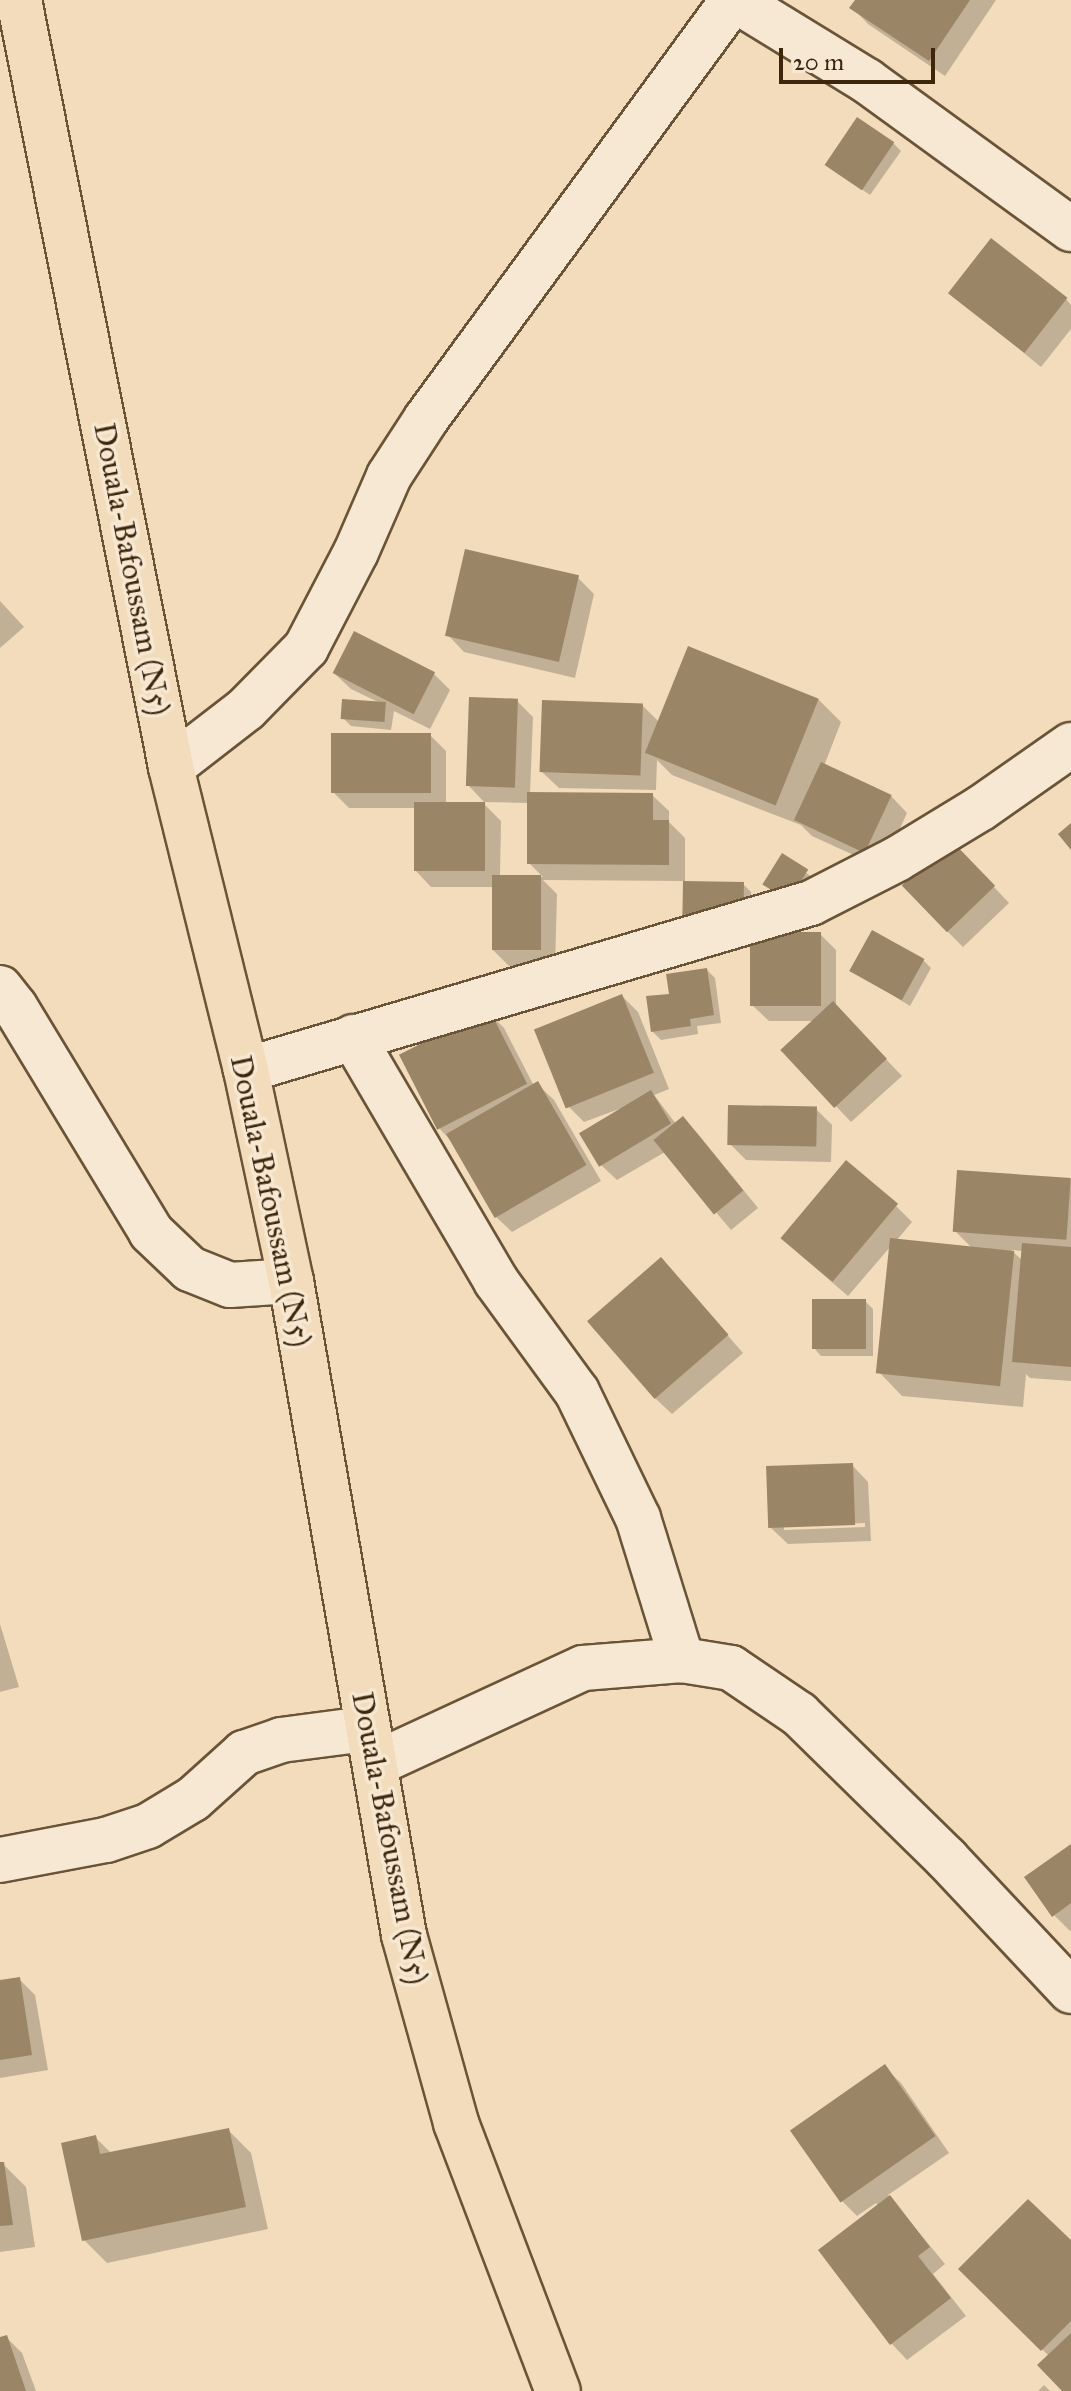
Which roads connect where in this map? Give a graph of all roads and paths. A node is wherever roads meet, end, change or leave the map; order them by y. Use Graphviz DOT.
graph roads {
  1 [pos="19,0"];
  2 [pos="734,0"];
  3 [pos="1071,229"];
  4 [pos="1071,745"];
  5 [pos="171,767"];
  6 [pos="5,1002"];
  7 [pos="353,1037"];
  8 [pos="246,1070"];
  9 [pos="291,1281"];
  10 [pos="682,1660"];
  11 [pos="371,1747"];
  12 [pos="0,1860"];
  13 [pos="1071,1991"];
  14 [pos="558,2391"];
  1 -- 5 [label="highway, Douala-Bafoussam (N5)"];
  2 -- 3 [label="street"];
  2 -- 5 [label="street"];
  4 -- 7 [label="street"];
  5 -- 8 [label="highway, Douala-Bafoussam (N5)"];
  6 -- 9 [label="street"];
  7 -- 8 [label="street"];
  7 -- 10 [label="street"];
  8 -- 9 [label="highway, Douala-Bafoussam (N5)"];
  9 -- 11 [label="highway, Douala-Bafoussam (N5)"];
  10 -- 11 [label="street"];
  10 -- 13 [label="street"];
  11 -- 12 [label="street"];
  11 -- 14 [label="highway, Douala-Bafoussam (N5)"];
}
